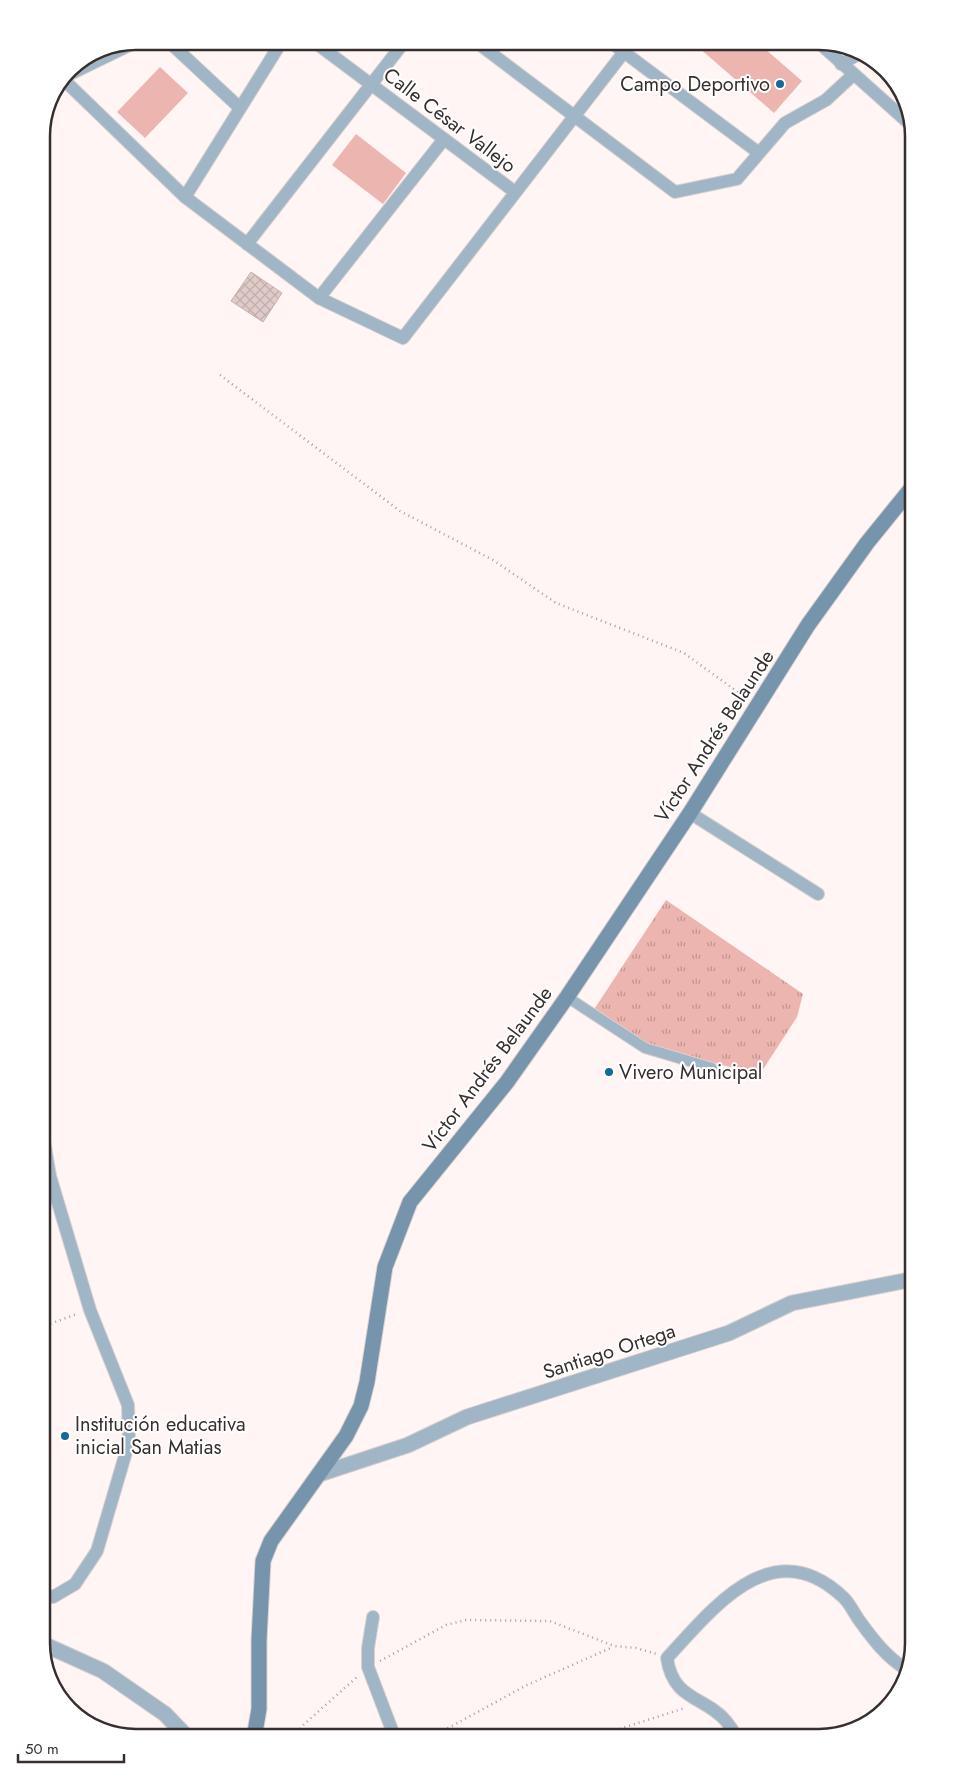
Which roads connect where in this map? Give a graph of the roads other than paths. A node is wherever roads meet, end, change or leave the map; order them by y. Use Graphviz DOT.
graph roads {
  1 [pos="178,50"];
  2 [pos="276,50"];
  3 [pos="325,50"];
  4 [pos="398,50"];
  5 [pos="487,50"];
  6 [pos="621,50"];
  7 [pos="826,50"];
  8 [pos="624,52"];
  9 [pos="111,54"];
  10 [pos="853,57"];
  11 [pos="841,64"];
  12 [pos="85,67"];
  13 [pos="853,75"];
  14 [pos="68,84"];
  15 [pos="371,85"];
  16 [pos="240,108"];
  17 [pos="574,116"];
  18 [pos="903,118"];
  19 [pos="444,139"];
  20 [pos="759,153"];
  21 [pos="516,192"];
  22 [pos="184,197"];
  23 [pos="247,244"];
  24 [pos="319,298"];
  25 [pos="905,496"];
  26 [pos="690,813"];
  27 [pos="818,894"];
  28 [pos="567,997"];
  29 [pos="712,1068"];
  30 [pos="50,1176"];
  31 [pos="905,1281"];
  32 [pos="320,1474"];
  33 [pos="50,1595"];
  34 [pos="373,1617"];
  35 [pos="50,1647"];
  36 [pos="901,1665"];
  37 [pos="179,1729"];
  38 [pos="256,1729"];
  39 [pos="392,1729"];
  40 [pos="732,1729"];
  1 -- 16 [label="street"];
  2 -- 16 [label="street"];
  3 -- 15 [label="street, Calle César Vallejo"];
  4 -- 15 [label="street"];
  5 -- 17 [label="street"];
  6 -- 8 [label="street"];
  7 -- 11 [label="street"];
  8 -- 17 [label="street"];
  8 -- 20 [label="street"];
  9 -- 12 [label="street"];
  10 -- 11 [label="street"];
  11 -- 13 [label="street"];
  13 -- 18 [label="street"];
  13 -- 20 [label="street"];
  14 -- 22 [label="street"];
  15 -- 19 [label="street, Calle César Vallejo"];
  15 -- 23 [label="street"];
  16 -- 22 [label="street"];
  17 -- 20 [label="street"];
  17 -- 21 [label="street"];
  19 -- 21 [label="street, Calle César Vallejo"];
  19 -- 24 [label="street"];
  21 -- 24 [label="street"];
  22 -- 23 [label="street"];
  23 -- 24 [label="street"];
  25 -- 26 [label="main road, Víctor Andrés Belaunde"];
  26 -- 27 [label="street"];
  26 -- 28 [label="main road, Víctor Andrés Belaunde"];
  28 -- 29 [label="street"];
  28 -- 32 [label="main road, Víctor Andrés Belaunde"];
  30 -- 33 [label="street"];
  31 -- 32 [label="street, Santiago Ortega"];
  32 -- 38 [label="main road, Víctor Andrés Belaunde"];
  34 -- 39 [label="street"];
  35 -- 37 [label="street"];
  36 -- 40 [label="street"];
}
